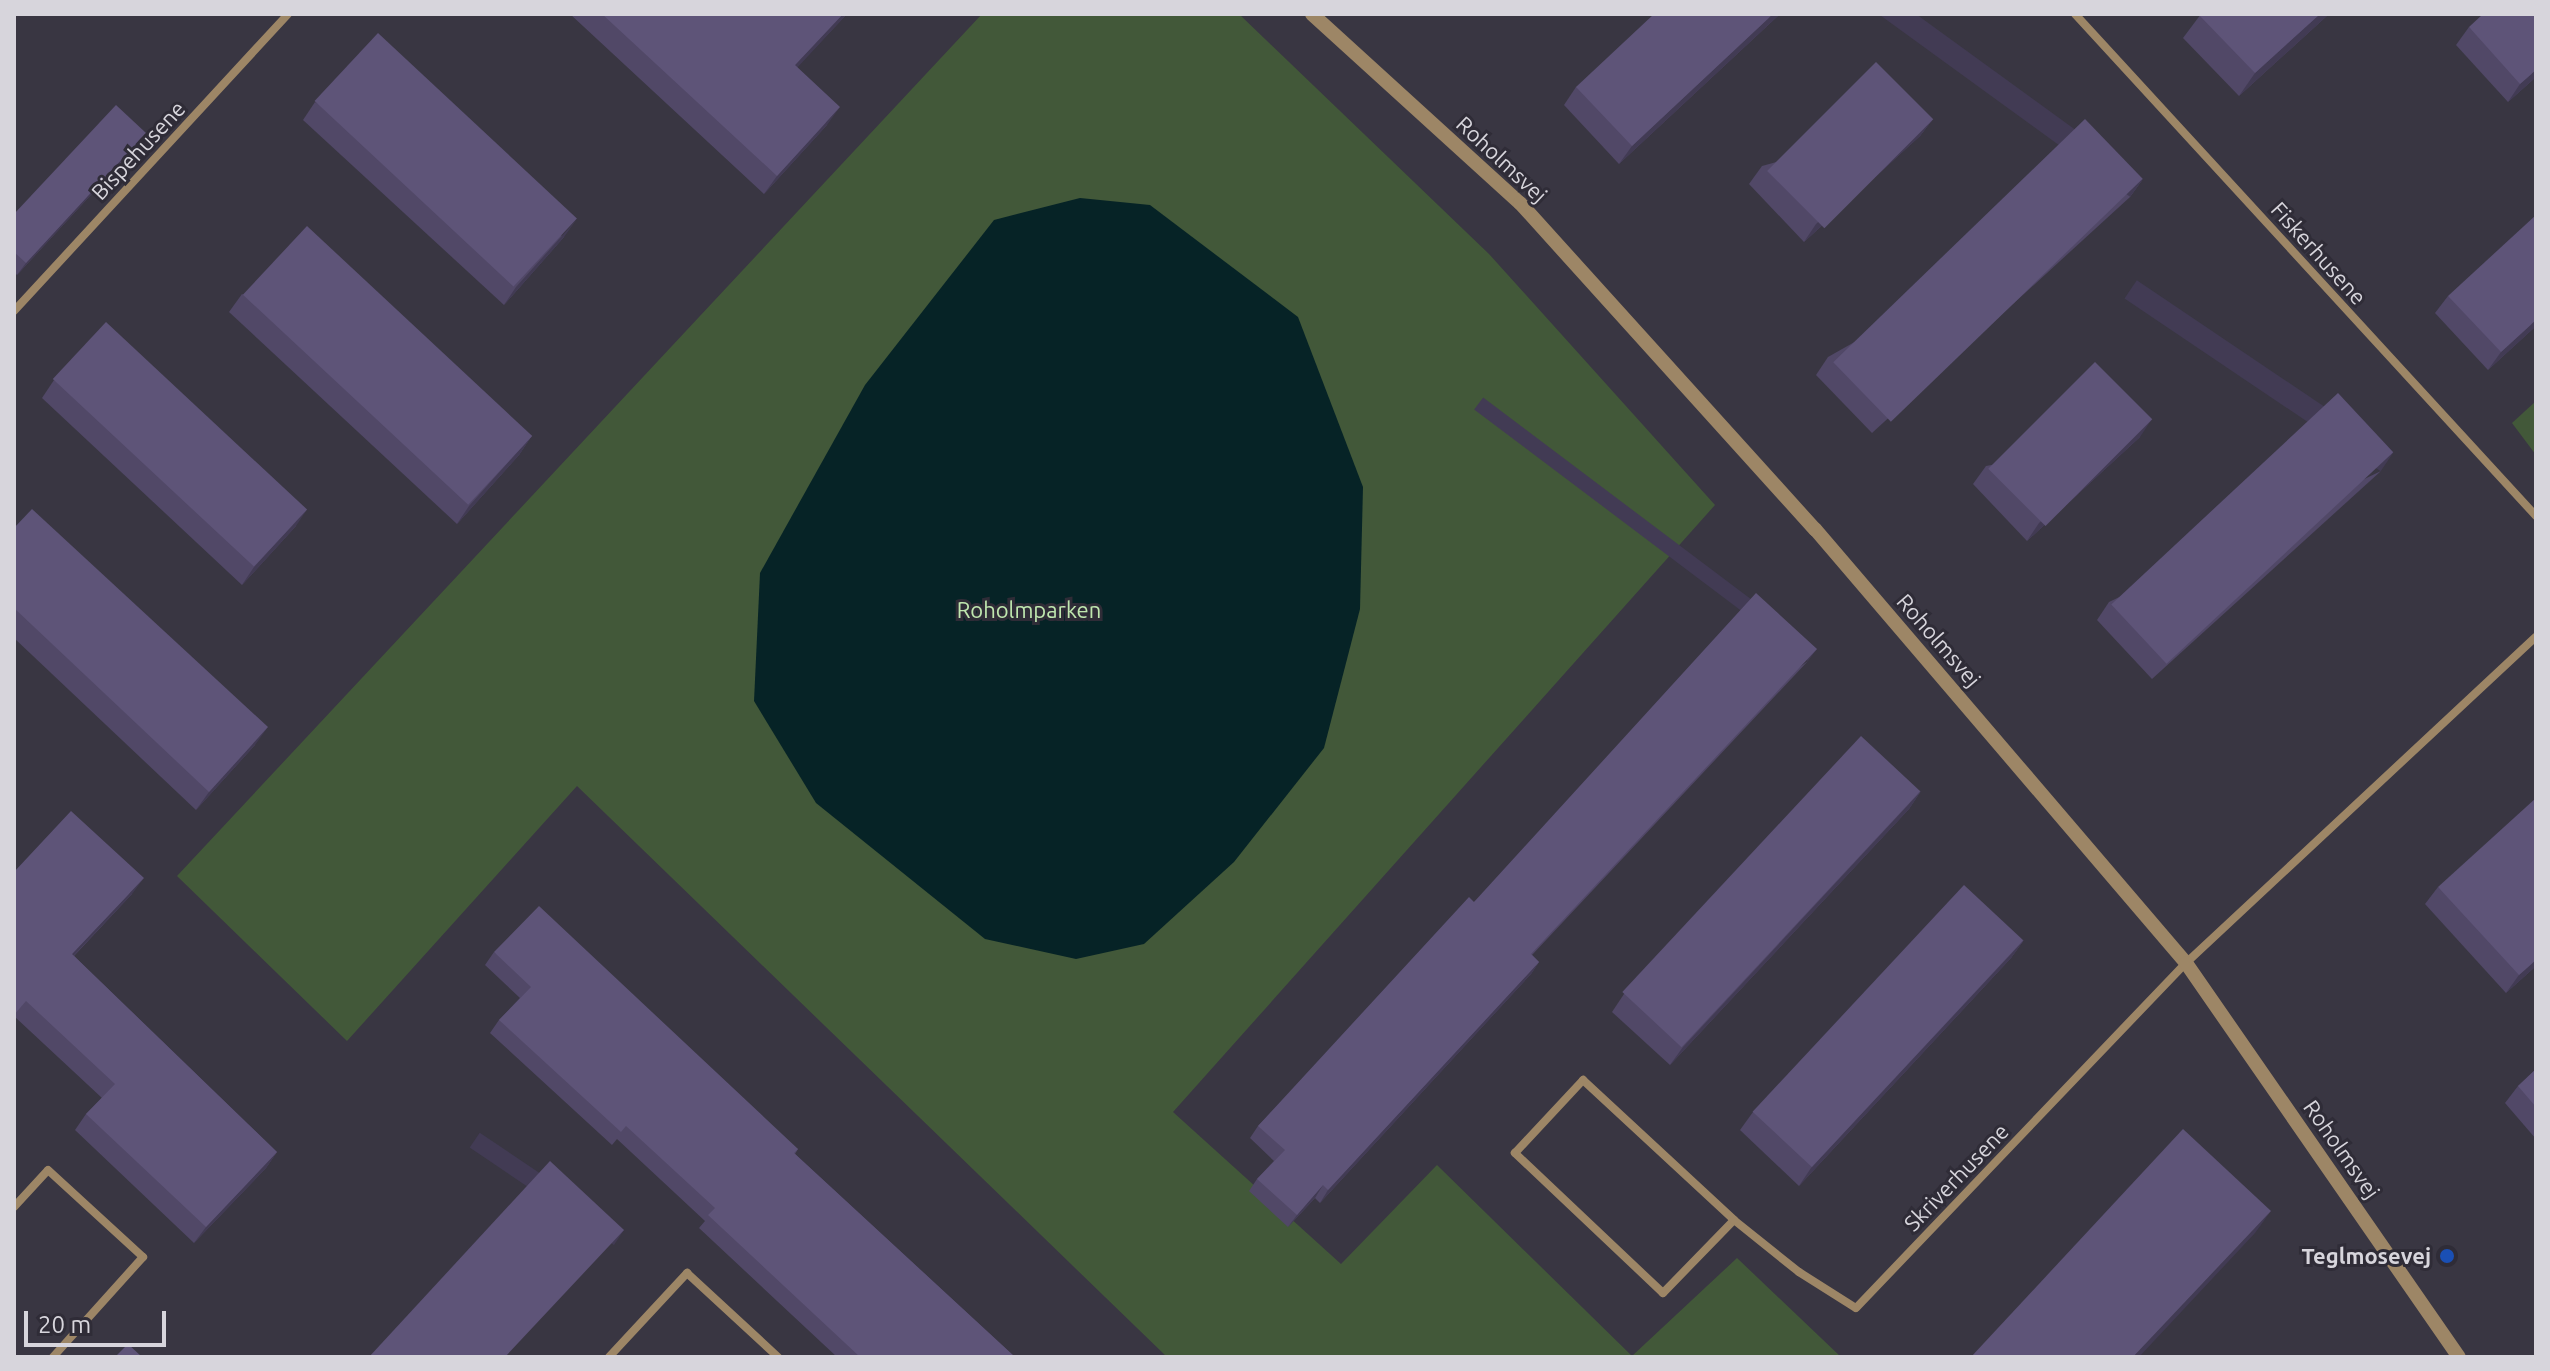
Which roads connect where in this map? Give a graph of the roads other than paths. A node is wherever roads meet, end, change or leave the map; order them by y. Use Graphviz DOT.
graph roads {
  1 [pos="288,14"];
  2 [pos="1312,14"];
  3 [pos="2075,14"];
  4 [pos="14,311"];
  5 [pos="2536,516"];
  6 [pos="2536,637"];
  7 [pos="2186,963"];
  8 [pos="14,1207"];
  9 [pos="1734,1220"];
  10 [pos="53,1357"];
  11 [pos="609,1357"];
  12 [pos="778,1357"];
  13 [pos="2459,1357"];
  1 -- 4 [label="street, Bispehusene"];
  2 -- 7 [label="street, Roholmsvej"];
  3 -- 5 [label="street, Fiskerhusene"];
  6 -- 7 [label="street"];
  7 -- 9 [label="street, Skriverhusene"];
  7 -- 13 [label="street, Roholmsvej"];
  8 -- 10 [label="street"];
  9 -- 9 [label="street, Skriverhusene"];
  11 -- 12 [label="street"];
}
